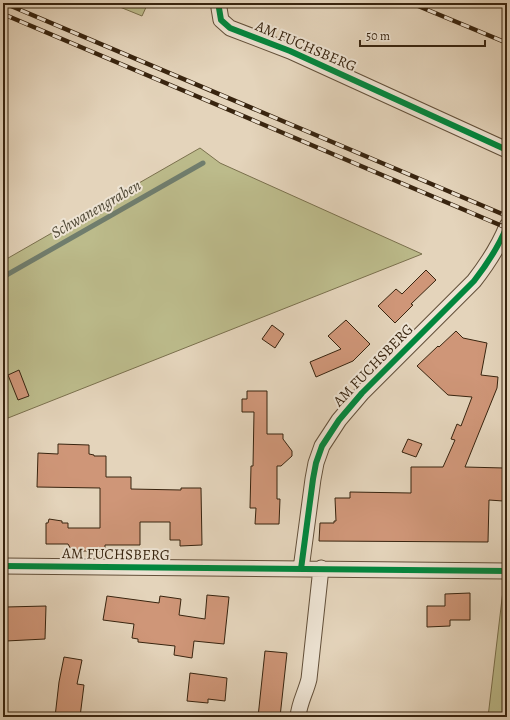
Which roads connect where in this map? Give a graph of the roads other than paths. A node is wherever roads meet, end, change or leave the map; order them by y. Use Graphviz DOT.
graph roads {
  1 [pos="220,3"];
  2 [pos="507,150"];
  3 [pos="507,226"];
  4 [pos="3,566"];
  5 [pos="321,568"];
  6 [pos="301,569"];
  7 [pos="507,571"];
  8 [pos="298,717"];
  1 -- 2 [label="street, AM FUCHSBERG"];
  3 -- 6 [label="street, AM FUCHSBERG"];
  4 -- 6 [label="street, AM FUCHSBERG"];
  5 -- 6 [label="street, AM FUCHSBERG"];
  5 -- 7 [label="street, AM FUCHSBERG"];
  5 -- 8 [label="street"];
}
